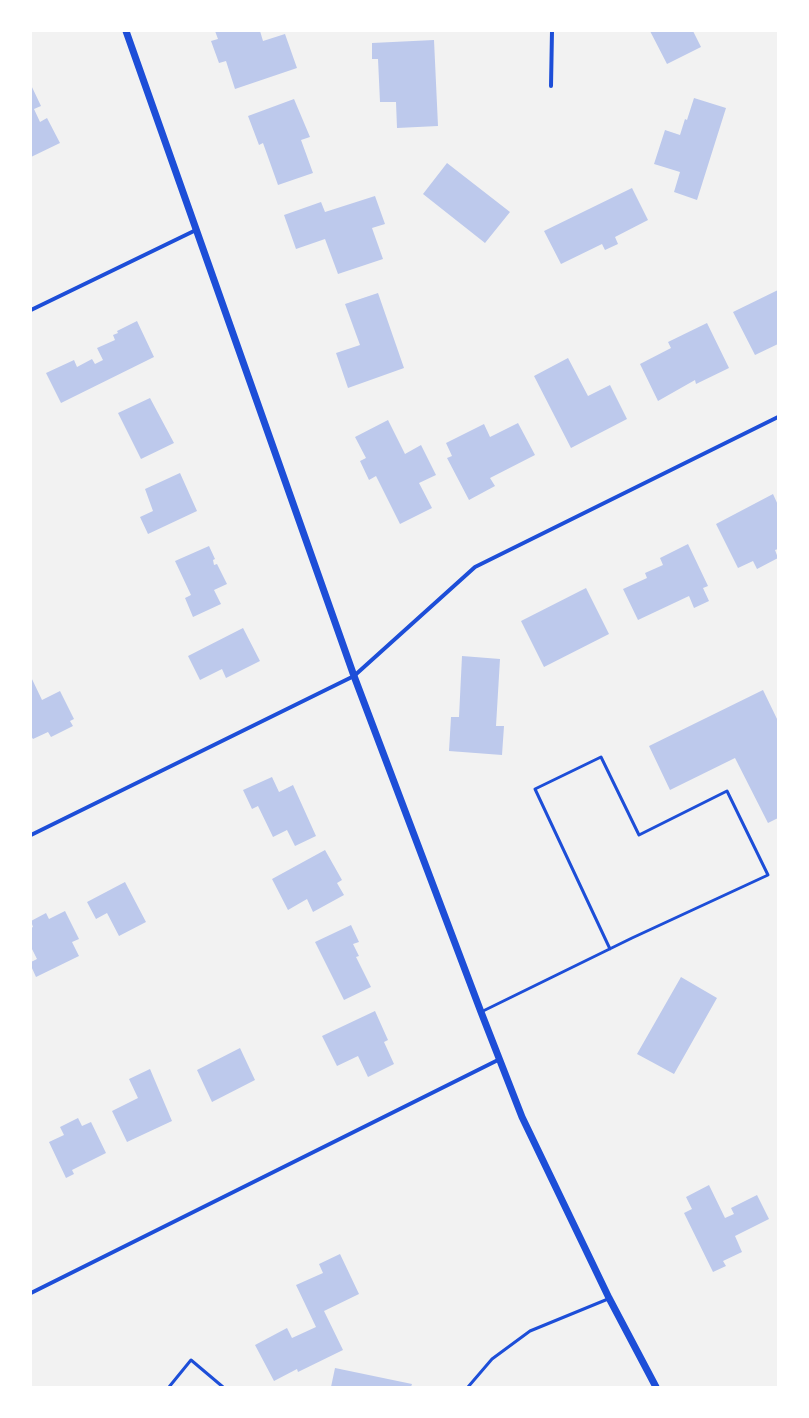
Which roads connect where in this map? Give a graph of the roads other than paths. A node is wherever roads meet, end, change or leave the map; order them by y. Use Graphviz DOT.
graph roads {
  1 [pos="126,31"];
  2 [pos="552,31"];
  3 [pos="551,86"];
  4 [pos="196,230"];
  5 [pos="31,310"];
  6 [pos="778,417"];
  7 [pos="354,676"];
  8 [pos="31,835"];
  9 [pos="610,949"];
  10 [pos="481,1012"];
  11 [pos="500,1059"];
  12 [pos="31,1293"];
  13 [pos="609,1298"];
  14 [pos="169,1387"];
  15 [pos="223,1387"];
  16 [pos="468,1387"];
  17 [pos="656,1387"];
  1 -- 4 [label="street"];
  2 -- 3 [label="street"];
  4 -- 5 [label="street"];
  4 -- 7 [label="street"];
  6 -- 7 [label="street"];
  7 -- 8 [label="street"];
  7 -- 10 [label="street"];
  9 -- 9 [label="lane"];
  9 -- 10 [label="lane"];
  10 -- 11 [label="street"];
  11 -- 12 [label="street"];
  11 -- 13 [label="street"];
  13 -- 16 [label="lane"];
  13 -- 17 [label="street"];
  14 -- 15 [label="lane"];
}
